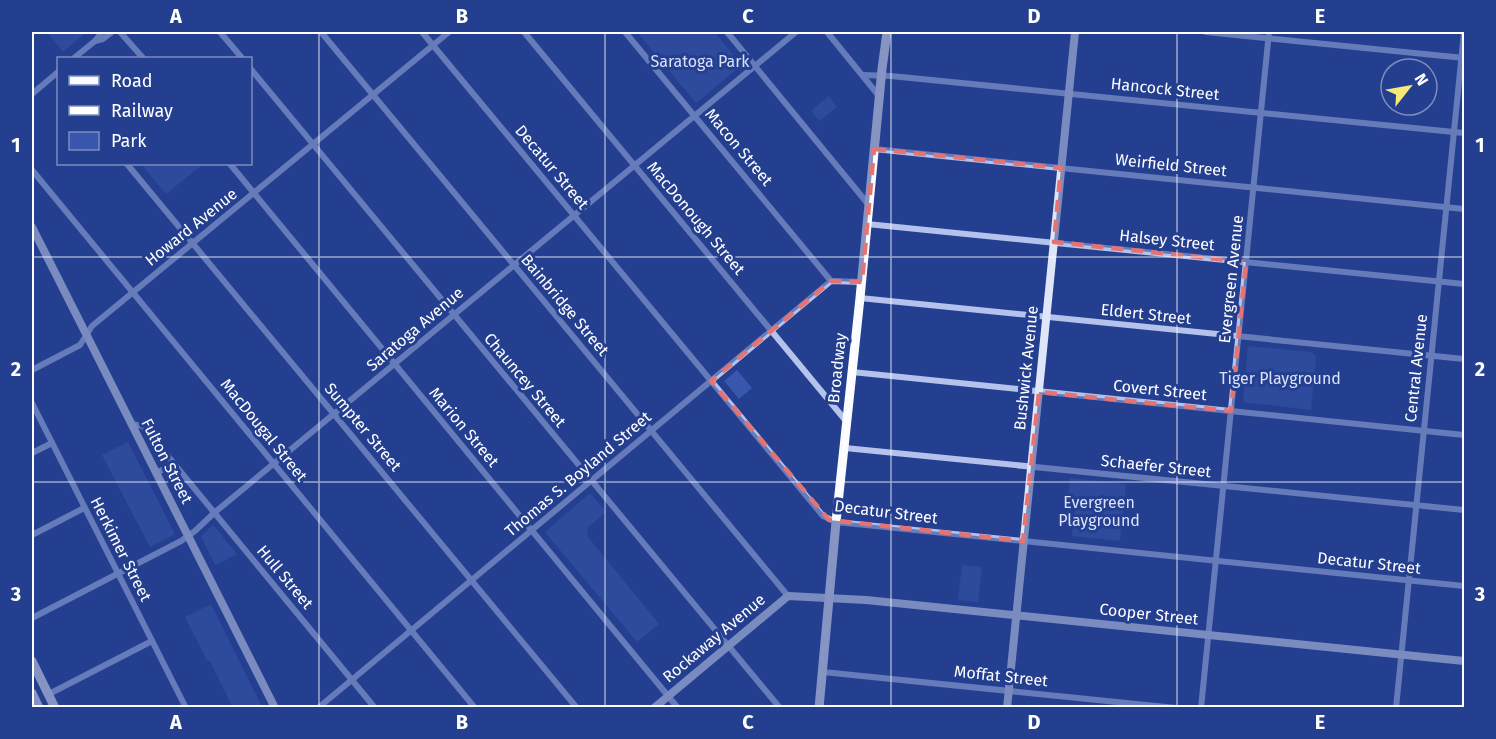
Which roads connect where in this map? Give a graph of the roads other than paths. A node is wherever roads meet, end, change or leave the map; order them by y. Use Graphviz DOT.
graph roads {
  1 [pos="102,32"];
  2 [pos="112,32"];
  3 [pos="120,32"];
  4 [pos="220,32"];
  5 [pos="321,32"];
  6 [pos="422,32"];
  7 [pos="449,32"];
  8 [pos="524,32"];
  9 [pos="625,32"];
  10 [pos="727,32"];
  11 [pos="796,32"];
  12 [pos="827,32"];
  13 [pos="887,32"];
  14 [pos="1075,32"];
  15 [pos="1206,32"];
  16 [pos="1464,32"];
  17 [pos="1269,35"];
  18 [pos="95,41"];
  19 [pos="433,45"];
  20 [pos="75,57"];
  21 [pos="142,57"];
  22 [pos="241,57"];
  23 [pos="1463,58"];
  24 [pos="755,66"];
  25 [pos="252,70"];
  26 [pos="863,75"];
  27 [pos="57,76"];
  28 [pos="881,76"];
  29 [pos="1069,93"];
  30 [pos="32,94"];
  31 [pos="373,94"];
  32 [pos="880,97"];
  33 [pos="1261,113"];
  34 [pos="695,116"];
  35 [pos="1454,132"];
  36 [pos="1464,133"];
  37 [pos="313,144"];
  38 [pos="874,149"];
  39 [pos="128,165"];
  40 [pos="231,165"];
  41 [pos="635,165"];
  42 [pos="1061,168"];
  43 [pos="32,170"];
  44 [pos="1254,187"];
  45 [pos="254,193"];
  46 [pos="869,205"];
  47 [pos="1446,207"];
  48 [pos="1464,208"];
  49 [pos="574,215"];
  50 [pos="867,224"];
  51 [pos="32,228"];
  52 [pos="1054,242"];
  53 [pos="193,243"];
  54 [pos="1246,262"];
  55 [pos="514,265"];
  56 [pos="831,281"];
  57 [pos="1438,281"];
  58 [pos="862,282"];
  59 [pos="1464,284"];
  60 [pos="133,292"];
  61 [pos="860,298"];
  62 [pos="454,315"];
  63 [pos="1046,317"];
  64 [pos="772,331"];
  65 [pos="86,335"];
  66 [pos="1239,337"];
  67 [pos="1431,356"];
  68 [pos="1464,359"];
  69 [pos="394,364"];
  70 [pos="32,370"];
  71 [pos="852,372"];
  72 [pos="711,381"];
  73 [pos="1039,392"];
  74 [pos="32,403"];
  75 [pos="1231,411"];
  76 [pos="334,414"];
  77 [pos="847,421"];
  78 [pos="131,424"];
  79 [pos="651,431"];
  80 [pos="1423,431"];
  81 [pos="1464,435"];
  82 [pos="52,443"];
  83 [pos="844,448"];
  84 [pos="32,453"];
  85 [pos="174,464"];
  86 [pos="274,464"];
  87 [pos="1031,466"];
  88 [pos="156,473"];
  89 [pos="591,480"];
  90 [pos="1224,486"];
  91 [pos="1416,505"];
  92 [pos="84,508"];
  93 [pos="1464,510"];
  94 [pos="214,513"];
  95 [pos="836,522"];
  96 [pos="531,530"];
  97 [pos="32,535"];
  98 [pos="189,536"];
  99 [pos="1023,541"];
  100 [pos="1216,560"];
  101 [pos="118,574"];
  102 [pos="471,580"];
  103 [pos="1408,580"];
  104 [pos="1464,586"];
  105 [pos="788,596"];
  106 [pos="830,598"];
  107 [pos="1016,616"];
  108 [pos="32,618"];
  109 [pos="411,630"];
  110 [pos="1208,635"];
  111 [pos="152,641"];
  112 [pos="728,646"];
  113 [pos="1401,655"];
  114 [pos="32,661"];
  115 [pos="1464,661"];
  116 [pos="823,672"];
  117 [pos="351,679"];
  118 [pos="1008,691"];
  119 [pos="32,693"];
  120 [pos="48,694"];
  121 [pos="668,696"];
  122 [pos="184,707"];
  123 [pos="39,708"];
  124 [pos="55,708"];
  125 [pos="275,708"];
  126 [pos="318,708"];
  127 [pos="375,708"];
  128 [pos="475,708"];
  129 [pos="577,708"];
  130 [pos="654,708"];
  131 [pos="678,708"];
  132 [pos="780,708"];
  133 [pos="819,708"];
  134 [pos="1007,708"];
  135 [pos="1176,708"];
  136 [pos="1201,708"];
  137 [pos="1396,708"];
  1 -- 18 [label="street"];
  2 -- 18 [label="street"];
  3 -- 21 [label="street"];
  4 -- 22 [label="street"];
  5 -- 31 [label="street, Bainbridge Street"];
  6 -- 19 [label="street, Decatur Street"];
  7 -- 19 [label="street, Howard Avenue"];
  8 -- 41 [label="street, MacDonough Street"];
  9 -- 34 [label="street, Macon Street"];
  10 -- 24 [label="street"];
  11 -- 24 [label="street, Saratoga Avenue"];
  12 -- 26 [label="street"];
  13 -- 28 [label="main road, Broadway"];
  14 -- 29 [label="main road, Bushwick Avenue"];
  15 -- 17 [label="street"];
  16 -- 23 [label="street, Central Avenue"];
  17 -- 23 [label="street"];
  17 -- 33 [label="street, Evergreen Avenue"];
  18 -- 20 [label="street"];
  19 -- 31 [label="street, Howard Avenue"];
  19 -- 49 [label="street, Decatur Street"];
  23 -- 35 [label="street, Central Avenue"];
  24 -- 34 [label="street, Saratoga Avenue"];
  24 -- 46 [label="street"];
  25 -- 37 [label="street, Chauncey Street"];
  26 -- 28 [label="street, Hancock Street"];
  26 -- 32 [label="street"];
  27 -- 30 [label="street"];
  28 -- 29 [label="street, Hancock Street"];
  28 -- 32 [label="main road, Broadway"];
  29 -- 33 [label="street, Hancock Street"];
  29 -- 42 [label="main road, Bushwick Avenue"];
  31 -- 37 [label="street, Howard Avenue"];
  31 -- 55 [label="street, Bainbridge Street"];
  32 -- 38 [label="main road, Broadway"];
  33 -- 35 [label="street, Hancock Street"];
  33 -- 44 [label="street, Evergreen Avenue"];
  34 -- 41 [label="street, Saratoga Avenue"];
  34 -- 56 [label="street, Macon Street"];
  35 -- 36 [label="street, Hancock Street"];
  35 -- 47 [label="street, Central Avenue"];
  37 -- 45 [label="street, Howard Avenue"];
  37 -- 62 [label="street, Chauncey Street"];
  38 -- 42 [label="street, Weirfield Street"];
  38 -- 46 [label="main road, Broadway"];
  39 -- 53 [label="street, Sumpter Street"];
  40 -- 45 [label="street, Marion Street"];
  41 -- 49 [label="street, Saratoga Avenue"];
  41 -- 64 [label="street, MacDonough Street"];
  42 -- 44 [label="street, Weirfield Street"];
  42 -- 52 [label="main road, Bushwick Avenue"];
  43 -- 60 [label="street, MacDougal Street"];
  44 -- 47 [label="street, Weirfield Street"];
  44 -- 54 [label="street, Evergreen Avenue"];
  45 -- 53 [label="street, Howard Avenue"];
  45 -- 69 [label="street, Marion Street"];
  46 -- 50 [label="main road, Broadway"];
  47 -- 48 [label="street, Weirfield Street"];
  47 -- 57 [label="street, Central Avenue"];
  49 -- 55 [label="street, Saratoga Avenue"];
  49 -- 72 [label="street, Decatur Street"];
  50 -- 52 [label="street, Halsey Street"];
  50 -- 58 [label="main road, Broadway"];
  51 -- 65 [label="main road, Fulton Street"];
  52 -- 54 [label="street, Halsey Street"];
  52 -- 63 [label="main road, Bushwick Avenue"];
  53 -- 60 [label="street, Howard Avenue"];
  53 -- 76 [label="street, Sumpter Street"];
  54 -- 57 [label="street, Halsey Street"];
  54 -- 66 [label="street, Evergreen Avenue"];
  55 -- 62 [label="street, Saratoga Avenue"];
  55 -- 79 [label="street, Bainbridge Street"];
  56 -- 58 [label="street"];
  56 -- 64 [label="street, Thomas S. Boyland Street"];
  57 -- 59 [label="street, Halsey Street"];
  57 -- 67 [label="street, Central Avenue"];
  58 -- 61 [label="main road, Broadway"];
  60 -- 65 [label="street, Howard Avenue"];
  60 -- 86 [label="street, MacDougal Street"];
  61 -- 63 [label="street, Eldert Street"];
  61 -- 71 [label="main road, Broadway"];
  62 -- 69 [label="street, Saratoga Avenue"];
  62 -- 89 [label="street, Chauncey Street"];
  63 -- 66 [label="street, Eldert Street"];
  63 -- 73 [label="main road, Bushwick Avenue"];
  64 -- 72 [label="street, Thomas S. Boyland Street"];
  64 -- 77 [label="street, MacDonough Street"];
  65 -- 70 [label="street, Howard Avenue"];
  65 -- 78 [label="main road, Fulton Street"];
  66 -- 67 [label="street, Eldert Street"];
  66 -- 75 [label="street, Evergreen Avenue"];
  67 -- 68 [label="street, Eldert Street"];
  67 -- 80 [label="street, Central Avenue"];
  69 -- 76 [label="street, Saratoga Avenue"];
  69 -- 96 [label="street, Marion Street"];
  71 -- 73 [label="street, Covert Street"];
  71 -- 77 [label="main road, Broadway"];
  72 -- 79 [label="street, Thomas S. Boyland Street"];
  72 -- 95 [label="street, Decatur Street"];
  73 -- 75 [label="street, Covert Street"];
  73 -- 87 [label="main road, Bushwick Avenue"];
  74 -- 82 [label="street, Herkimer Street"];
  75 -- 80 [label="street, Covert Street"];
  75 -- 90 [label="street, Evergreen Avenue"];
  76 -- 86 [label="street, Saratoga Avenue"];
  76 -- 102 [label="street, Sumpter Street"];
  77 -- 83 [label="main road, Broadway"];
  78 -- 85 [label="street, Hull Street"];
  78 -- 88 [label="main road, Fulton Street"];
  79 -- 89 [label="street, Thomas S. Boyland Street"];
  79 -- 105 [label="street, Bainbridge Street"];
  80 -- 81 [label="street, Covert Street"];
  80 -- 91 [label="street, Central Avenue"];
  82 -- 84 [label="street"];
  82 -- 92 [label="street, Herkimer Street"];
  83 -- 87 [label="street, Schaefer Street"];
  83 -- 95 [label="main road, Broadway"];
  85 -- 88 [label="street"];
  85 -- 94 [label="street, Hull Street"];
  86 -- 94 [label="street, Saratoga Avenue"];
  86 -- 109 [label="street, MacDougal Street"];
  87 -- 90 [label="street, Schaefer Street"];
  87 -- 99 [label="main road, Bushwick Avenue"];
  88 -- 98 [label="main road, Fulton Street"];
  89 -- 96 [label="street, Thomas S. Boyland Street"];
  89 -- 112 [label="street, Chauncey Street"];
  90 -- 91 [label="street, Schaefer Street"];
  90 -- 100 [label="street, Evergreen Avenue"];
  91 -- 93 [label="street, Schaefer Street"];
  91 -- 103 [label="street, Central Avenue"];
  92 -- 97 [label="street"];
  92 -- 101 [label="street, Herkimer Street"];
  94 -- 98 [label="street, Saratoga Avenue"];
  94 -- 117 [label="street, Hull Street"];
  95 -- 99 [label="street, Decatur Street"];
  95 -- 106 [label="main road, Broadway"];
  96 -- 102 [label="street, Thomas S. Boyland Street"];
  96 -- 121 [label="street, Marion Street"];
  98 -- 101 [label="street, Saratoga Avenue"];
  98 -- 125 [label="main road, Fulton Street"];
  99 -- 100 [label="street, Decatur Street"];
  99 -- 107 [label="main road, Bushwick Avenue"];
  100 -- 103 [label="street, Decatur Street"];
  100 -- 110 [label="street, Evergreen Avenue"];
  101 -- 108 [label="street, Saratoga Avenue"];
  101 -- 111 [label="street, Herkimer Street"];
  102 -- 109 [label="street, Thomas S. Boyland Street"];
  102 -- 129 [label="street, Sumpter Street"];
  103 -- 104 [label="street, Decatur Street"];
  103 -- 113 [label="street, Central Avenue"];
  105 -- 106 [label="main road, Rockaway Avenue"];
  105 -- 112 [label="main road, Rockaway Avenue"];
  106 -- 107 [label="main road, Cooper Street"];
  106 -- 116 [label="main road, Broadway"];
  107 -- 110 [label="main road, Cooper Street"];
  107 -- 118 [label="main road, Bushwick Avenue"];
  109 -- 117 [label="street, Thomas S. Boyland Street"];
  109 -- 128 [label="street, MacDougal Street"];
  110 -- 113 [label="main road, Cooper Street"];
  110 -- 136 [label="street, Evergreen Avenue"];
  111 -- 120 [label="street"];
  111 -- 122 [label="street, Herkimer Street"];
  112 -- 121 [label="main road, Rockaway Avenue"];
  112 -- 132 [label="street, Chauncey Street"];
  113 -- 115 [label="main road, Cooper Street"];
  113 -- 137 [label="street, Central Avenue"];
  114 -- 120 [label="main road"];
  116 -- 118 [label="street, Moffat Street"];
  116 -- 133 [label="main road, Broadway"];
  117 -- 126 [label="street, Thomas S. Boyland Street"];
  117 -- 127 [label="street, Hull Street"];
  118 -- 134 [label="main road, Bushwick Avenue"];
  118 -- 135 [label="street, Moffat Street"];
  119 -- 123 [label="main road"];
  120 -- 124 [label="main road"];
  121 -- 130 [label="main road, Rockaway Avenue"];
  121 -- 131 [label="street, Marion Street"];
}
